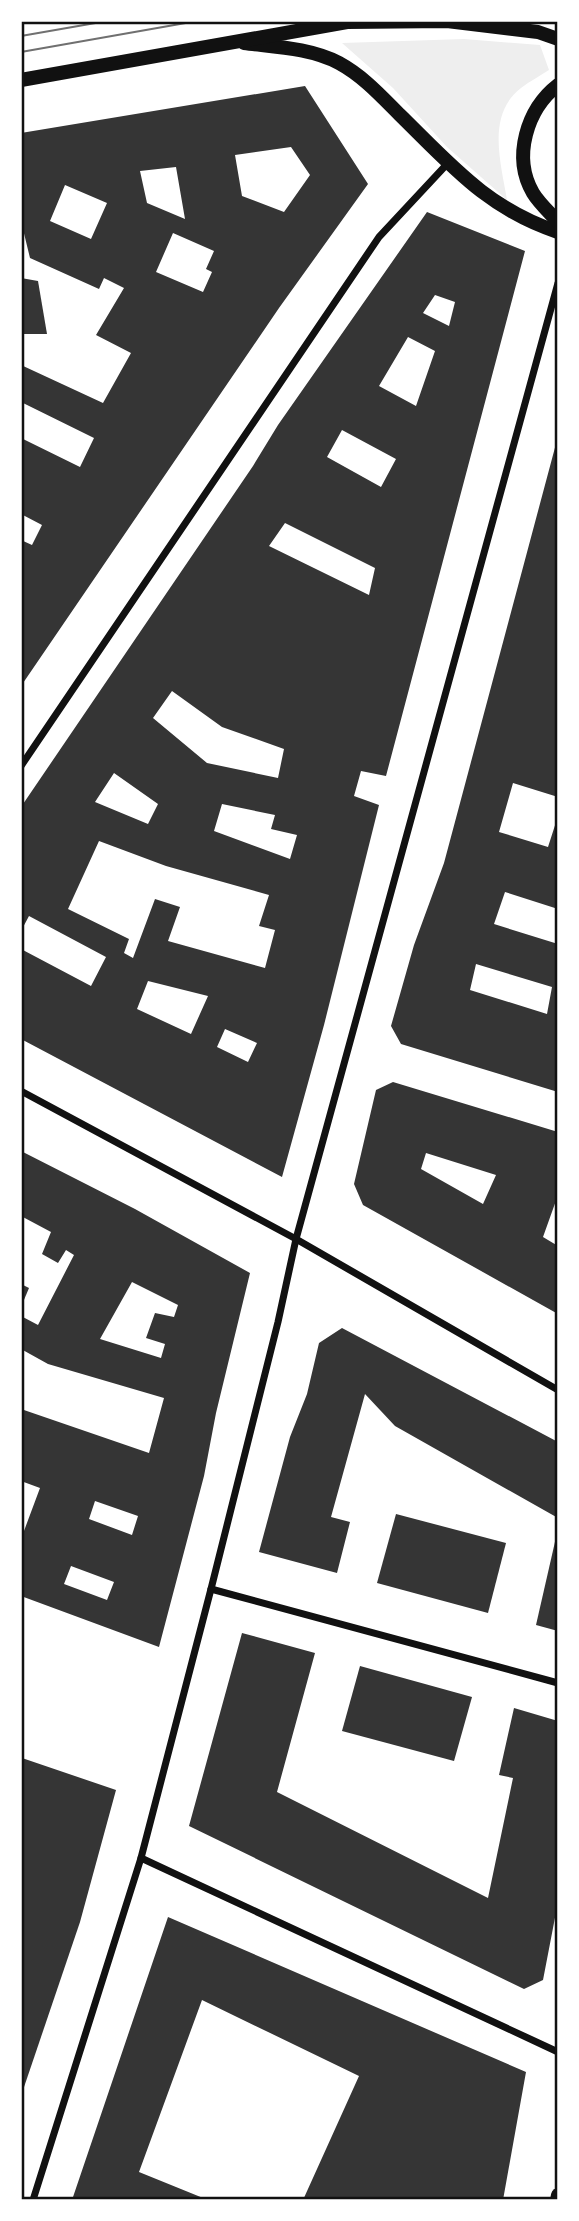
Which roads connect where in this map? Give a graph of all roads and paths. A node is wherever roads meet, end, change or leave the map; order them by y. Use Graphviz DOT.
graph roads {
  1 [pos="558,39"];
  2 [pos="229,41"];
  3 [pos="21,80"];
  4 [pos="558,85"];
  5 [pos="448,163"];
  6 [pos="558,222"];
  7 [pos="558,232"];
  8 [pos="558,283"];
  9 [pos="21,766"];
  10 [pos="21,1091"];
  11 [pos="296,1240"];
  12 [pos="558,1390"];
  13 [pos="211,1589"];
  14 [pos="558,1683"];
  15 [pos="141,1858"];
  16 [pos="558,2052"];
  17 [pos="33,2200"];
  1 -- 2 [label="main road"];
  2 -- 3 [label="main road"];
  2 -- 5 [label="main road"];
  4 -- 6 [label="main road"];
  5 -- 7 [label="main road"];
  5 -- 9 [label="street"];
  8 -- 11 [label="street"];
  10 -- 11 [label="street"];
  11 -- 12 [label="street"];
  11 -- 13 [label="street"];
  13 -- 14 [label="street"];
  13 -- 15 [label="street"];
  15 -- 16 [label="street"];
  15 -- 17 [label="street"];
}
